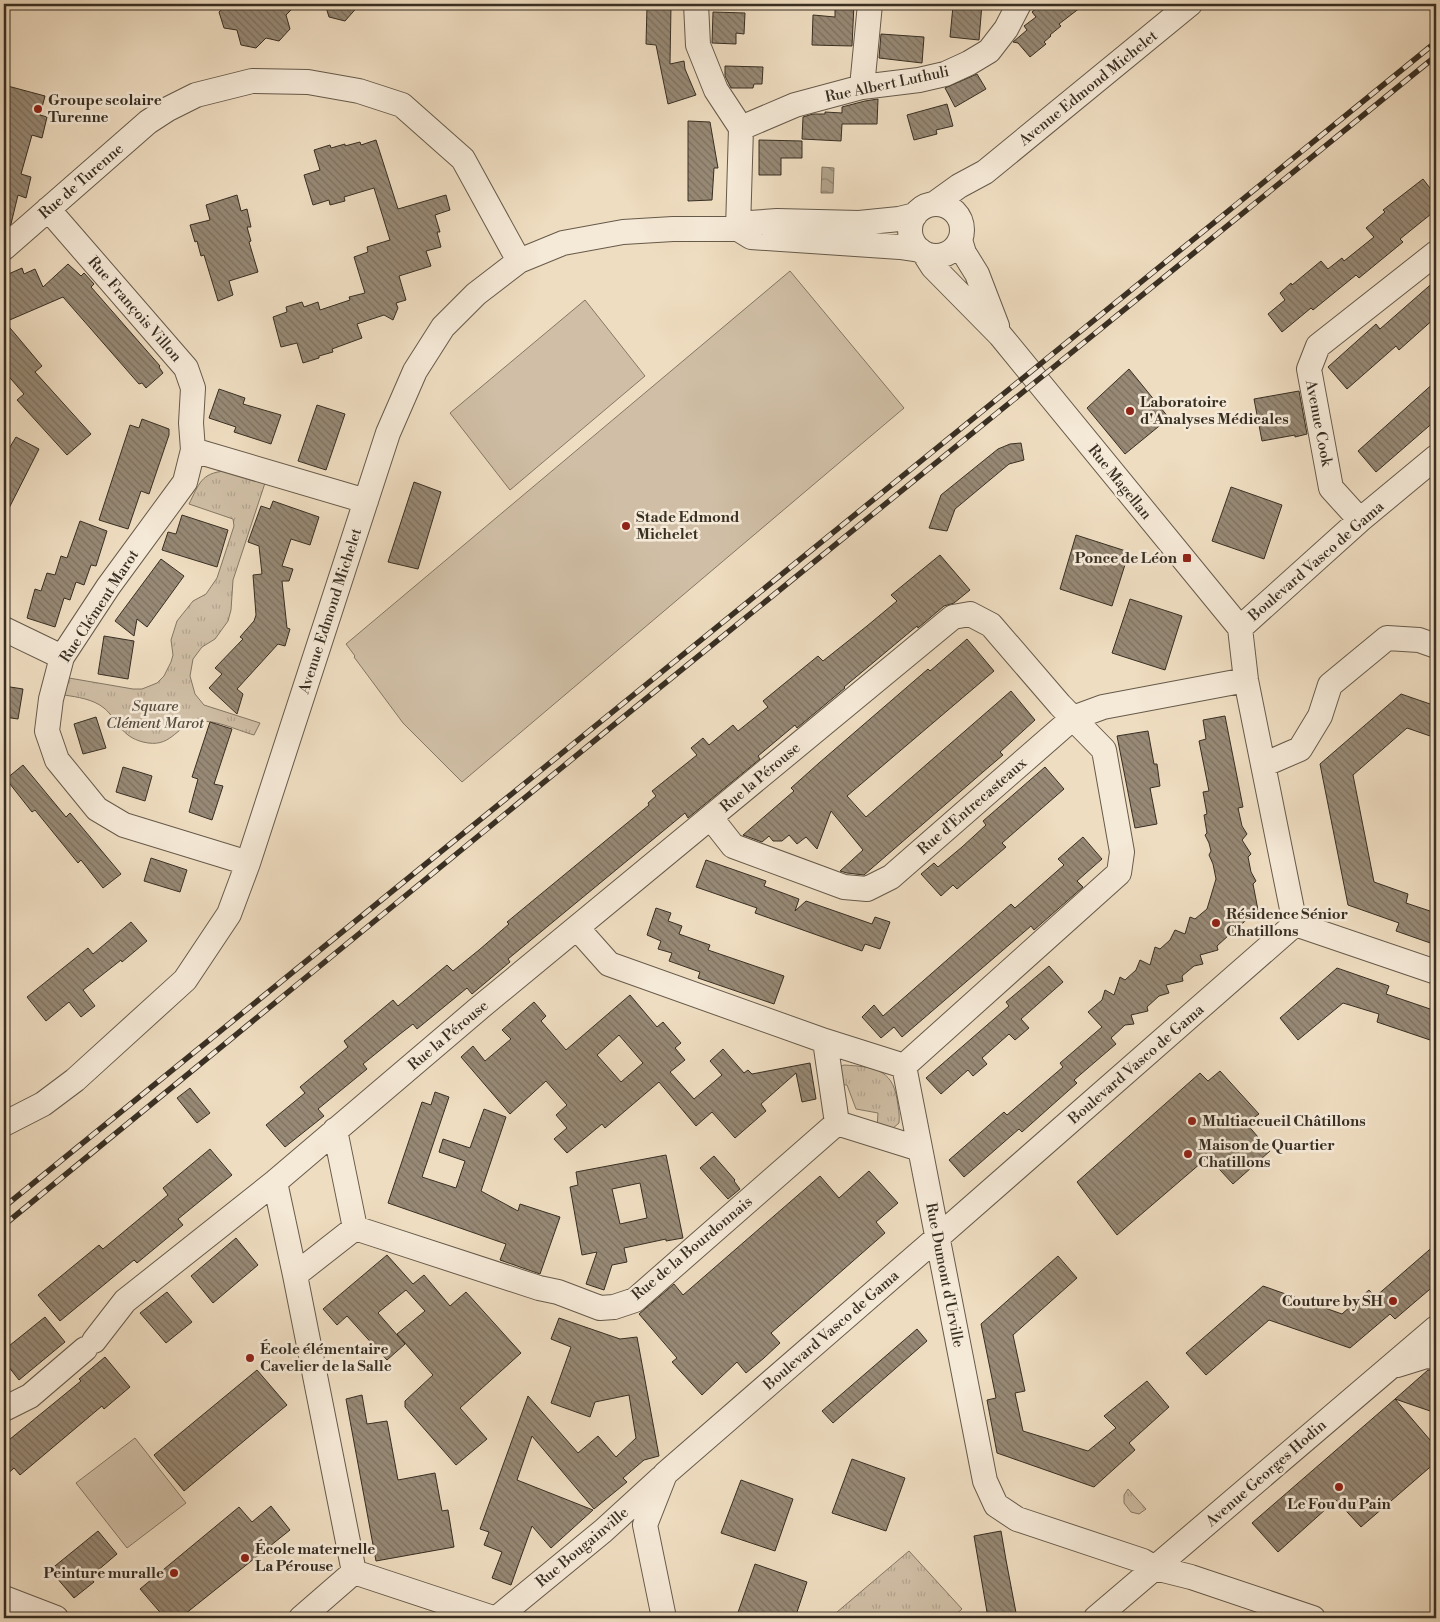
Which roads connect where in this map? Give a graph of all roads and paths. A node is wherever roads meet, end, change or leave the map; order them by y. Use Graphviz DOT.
graph roads {
  1 [pos="696,4"];
  2 [pos="870,4"];
  3 [pos="1019,4"];
  4 [pos="1190,4"];
  5 [pos="862,86"];
  6 [pos="740,128"];
  7 [pos="985,172"];
  8 [pos="48,209"];
  9 [pos="924,210"];
  10 [pos="738,229"];
  11 [pos="960,230"];
  12 [pos="4,248"];
  13 [pos="922,251"];
  14 [pos="1436,253"];
  15 [pos="519,261"];
  16 [pos="1000,335"];
  17 [pos="193,450"];
  18 [pos="1436,457"];
  19 [pos="366,501"];
  20 [pos="1360,520"];
  21 [pos="1240,628"];
  22 [pos="4,629"];
  23 [pos="1436,646"];
  24 [pos="62,657"];
  25 [pos="1246,680"];
  26 [pos="1073,718"];
  27 [pos="1263,765"];
  28 [pos="711,818"];
  29 [pos="248,864"];
  30 [pos="1296,924"];
  31 [pos="578,928"];
  32 [pos="1436,972"];
  33 [pos="825,1040"];
  34 [pos="904,1066"];
  35 [pos="837,1123"];
  36 [pos="4,1124"];
  37 [pos="335,1130"];
  38 [pos="920,1149"];
  39 [pos="275,1182"];
  40 [pos="355,1228"];
  41 [pos="938,1237"];
  42 [pos="295,1275"];
  43 [pos="1436,1328"];
  44 [pos="1436,1357"];
  45 [pos="1390,1367"];
  46 [pos="4,1409"];
  47 [pos="665,1474"];
  48 [pos="1155,1568"];
  49 [pos="354,1572"];
  50 [pos="4,1598"];
  51 [pos="56,1618"];
  52 [pos="302,1618"];
  53 [pos="495,1618"];
  54 [pos="664,1618"];
  55 [pos="1096,1618"];
  56 [pos="1313,1618"];
  1 -- 6 [label="street"];
  2 -- 5 [label="street"];
  3 -- 5 [label="street, Rue Albert Luthuli"];
  4 -- 7 [label="street, Avenue Edmond Michelet"];
  5 -- 6 [label="street, Rue Albert Luthuli"];
  6 -- 10 [label="street"];
  7 -- 9 [label="street, Avenue Edmond Michelet"];
  7 -- 11 [label="street, Avenue Edmond Michelet"];
  8 -- 12 [label="street, Rue de Turenne"];
  8 -- 15 [label="street, Rue de Turenne"];
  8 -- 17 [label="street, Rue François Villon"];
  9 -- 10 [label="street, Avenue Edmond Michelet"];
  9 -- 11 [label="street"];
  9 -- 13 [label="street"];
  10 -- 13 [label="street, Avenue Edmond Michelet"];
  10 -- 15 [label="street, Avenue Edmond Michelet"];
  11 -- 13 [label="street"];
  11 -- 16 [label="street, Rue Magellan"];
  13 -- 16 [label="street, Rue Magellan"];
  14 -- 20 [label="street, Avenue Cook"];
  15 -- 19 [label="street, Avenue Edmond Michelet"];
  16 -- 21 [label="street, Rue Magellan"];
  17 -- 19 [label="street"];
  17 -- 24 [label="street, Rue Clément Marot"];
  18 -- 20 [label="street, Boulevard Vasco de Gama"];
  19 -- 29 [label="street, Avenue Edmond Michelet"];
  20 -- 21 [label="street, Boulevard Vasco de Gama"];
  21 -- 25 [label="street, Boulevard Vasco de Gama"];
  22 -- 24 [label="street"];
  23 -- 27 [label="street"];
  24 -- 29 [label="street, Rue Clément Marot"];
  25 -- 26 [label="street, Rue d'Entrecasteaux"];
  25 -- 27 [label="street, Boulevard Vasco de Gama"];
  26 -- 28 [label="street, Rue d'Entrecasteaux"];
  26 -- 28 [label="street, Rue la Pérouse"];
  26 -- 34 [label="street, Rue la Pérouse"];
  27 -- 30 [label="street, Boulevard Vasco de Gama"];
  28 -- 31 [label="street, Rue la Pérouse"];
  29 -- 36 [label="street, Avenue Edmond Michelet"];
  30 -- 32 [label="street"];
  30 -- 41 [label="street, Boulevard Vasco de Gama"];
  31 -- 33 [label="street"];
  31 -- 37 [label="street, Rue la Pérouse"];
  33 -- 34 [label="street"];
  33 -- 35 [label="street"];
  34 -- 38 [label="street, Rue Dumont d'Urville"];
  35 -- 38 [label="street"];
  35 -- 40 [label="street, Rue de la Bourdonnais"];
  37 -- 39 [label="street, Rue la Pérouse"];
  37 -- 40 [label="street"];
  38 -- 41 [label="street, Rue Dumont d'Urville"];
  39 -- 42 [label="street"];
  39 -- 46 [label="street, Rue la Pérouse"];
  40 -- 42 [label="street"];
  41 -- 47 [label="street, Boulevard Vasco de Gama"];
  41 -- 48 [label="street, Rue Dumont d'Urville"];
  42 -- 49 [label="street"];
  43 -- 45 [label="street, Avenue Georges Hodin"];
  44 -- 45 [label="street"];
  45 -- 48 [label="street, Avenue Georges Hodin"];
  47 -- 53 [label="street, Rue Bougainville"];
  47 -- 54 [label="street, Boulevard Vasco de Gama"];
  48 -- 55 [label="street, Avenue Georges Hodin"];
  48 -- 56 [label="street, Rue Dumont d'Urville"];
  49 -- 52 [label="street"];
  49 -- 53 [label="street"];
  50 -- 51 [label="street"];
}
